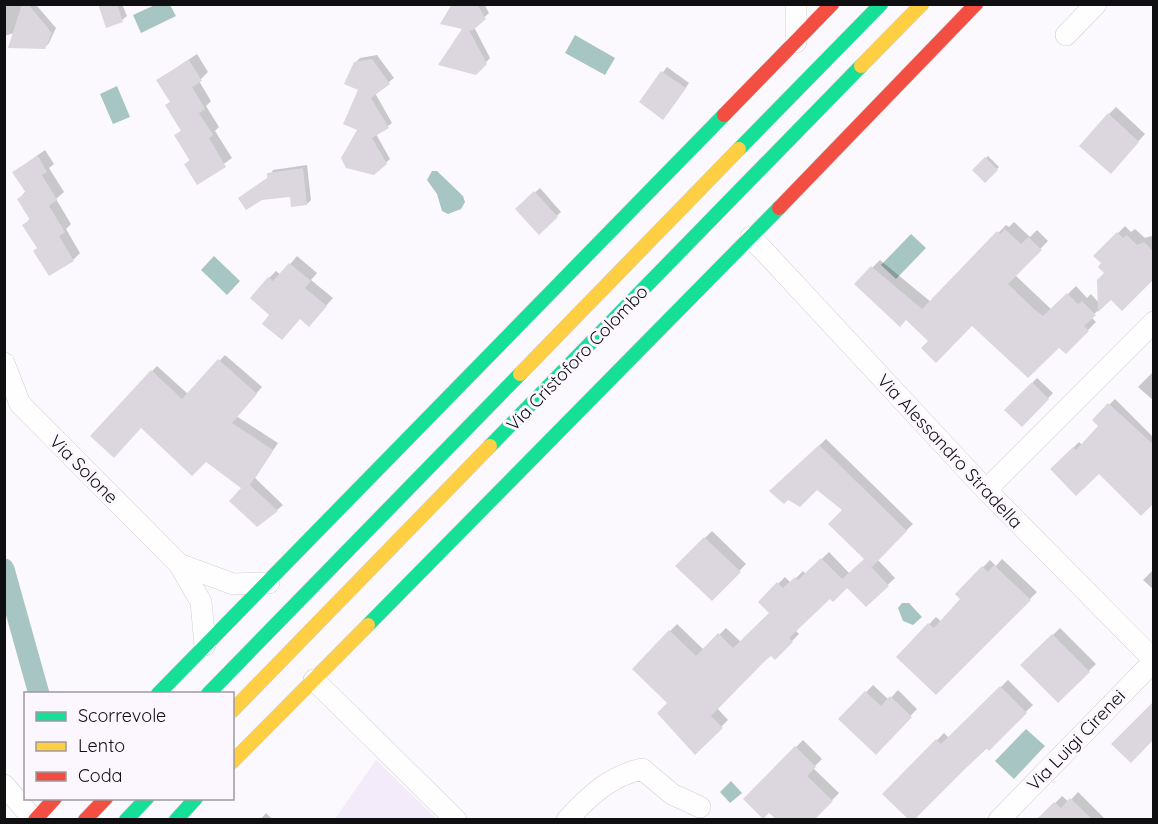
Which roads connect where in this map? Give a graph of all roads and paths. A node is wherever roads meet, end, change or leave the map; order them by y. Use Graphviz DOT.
graph roads {
  1 [pos="796,4"];
  2 [pos="832,4"];
  3 [pos="881,4"];
  4 [pos="922,4"];
  5 [pos="976,4"];
  6 [pos="1096,4"];
  7 [pos="1066,35"];
  8 [pos="796,42"];
  9 [pos="751,237"];
  10 [pos="1154,322"];
  11 [pos="4,363"];
  12 [pos="986,490"];
  13 [pos="179,564"];
  14 [pos="269,583"];
  15 [pos="205,645"];
  16 [pos="1154,660"];
  17 [pos="314,680"];
  18 [pos="159,692"];
  19 [pos="209,692"];
  20 [pos="234,709"];
  21 [pos="234,760"];
  22 [pos="4,785"];
  23 [pos="54,800"];
  24 [pos="104,800"];
  25 [pos="145,800"];
  26 [pos="194,800"];
  27 [pos="700,807"];
  28 [pos="35,819"];
  29 [pos="85,819"];
  30 [pos="126,819"];
  31 [pos="176,819"];
  32 [pos="456,819"];
  33 [pos="567,819"];
  34 [pos="999,819"];
  1 -- 8 [label="street"];
  2 -- 8 [label="street"];
  3 -- 19 [label="street, Via Cristoforo Colombo"];
  4 -- 20 [label="street, Via Cristoforo Colombo"];
  5 -- 9 [label="street, Via Cristoforo Colombo"];
  6 -- 7 [label="street"];
  8 -- 14 [label="street"];
  9 -- 12 [label="street, Via Alessandro Stradella"];
  9 -- 17 [label="street, Via Cristoforo Colombo"];
  10 -- 12 [label="street"];
  11 -- 13 [label="street, Via Solone"];
  12 -- 16 [label="street, Via Alessandro Stradella"];
  13 -- 14 [label="street"];
  13 -- 15 [label="street"];
  14 -- 15 [label="street"];
  15 -- 18 [label="street"];
  16 -- 34 [label="street, Via Luigi Cirenei"];
  17 -- 21 [label="street, Via Cristoforo Colombo"];
  17 -- 32 [label="street"];
  22 -- 28 [label="street"];
  23 -- 28 [label="street"];
  24 -- 29 [label="street"];
  25 -- 30 [label="street"];
  26 -- 31 [label="street"];
  27 -- 33 [label="street"];
}
